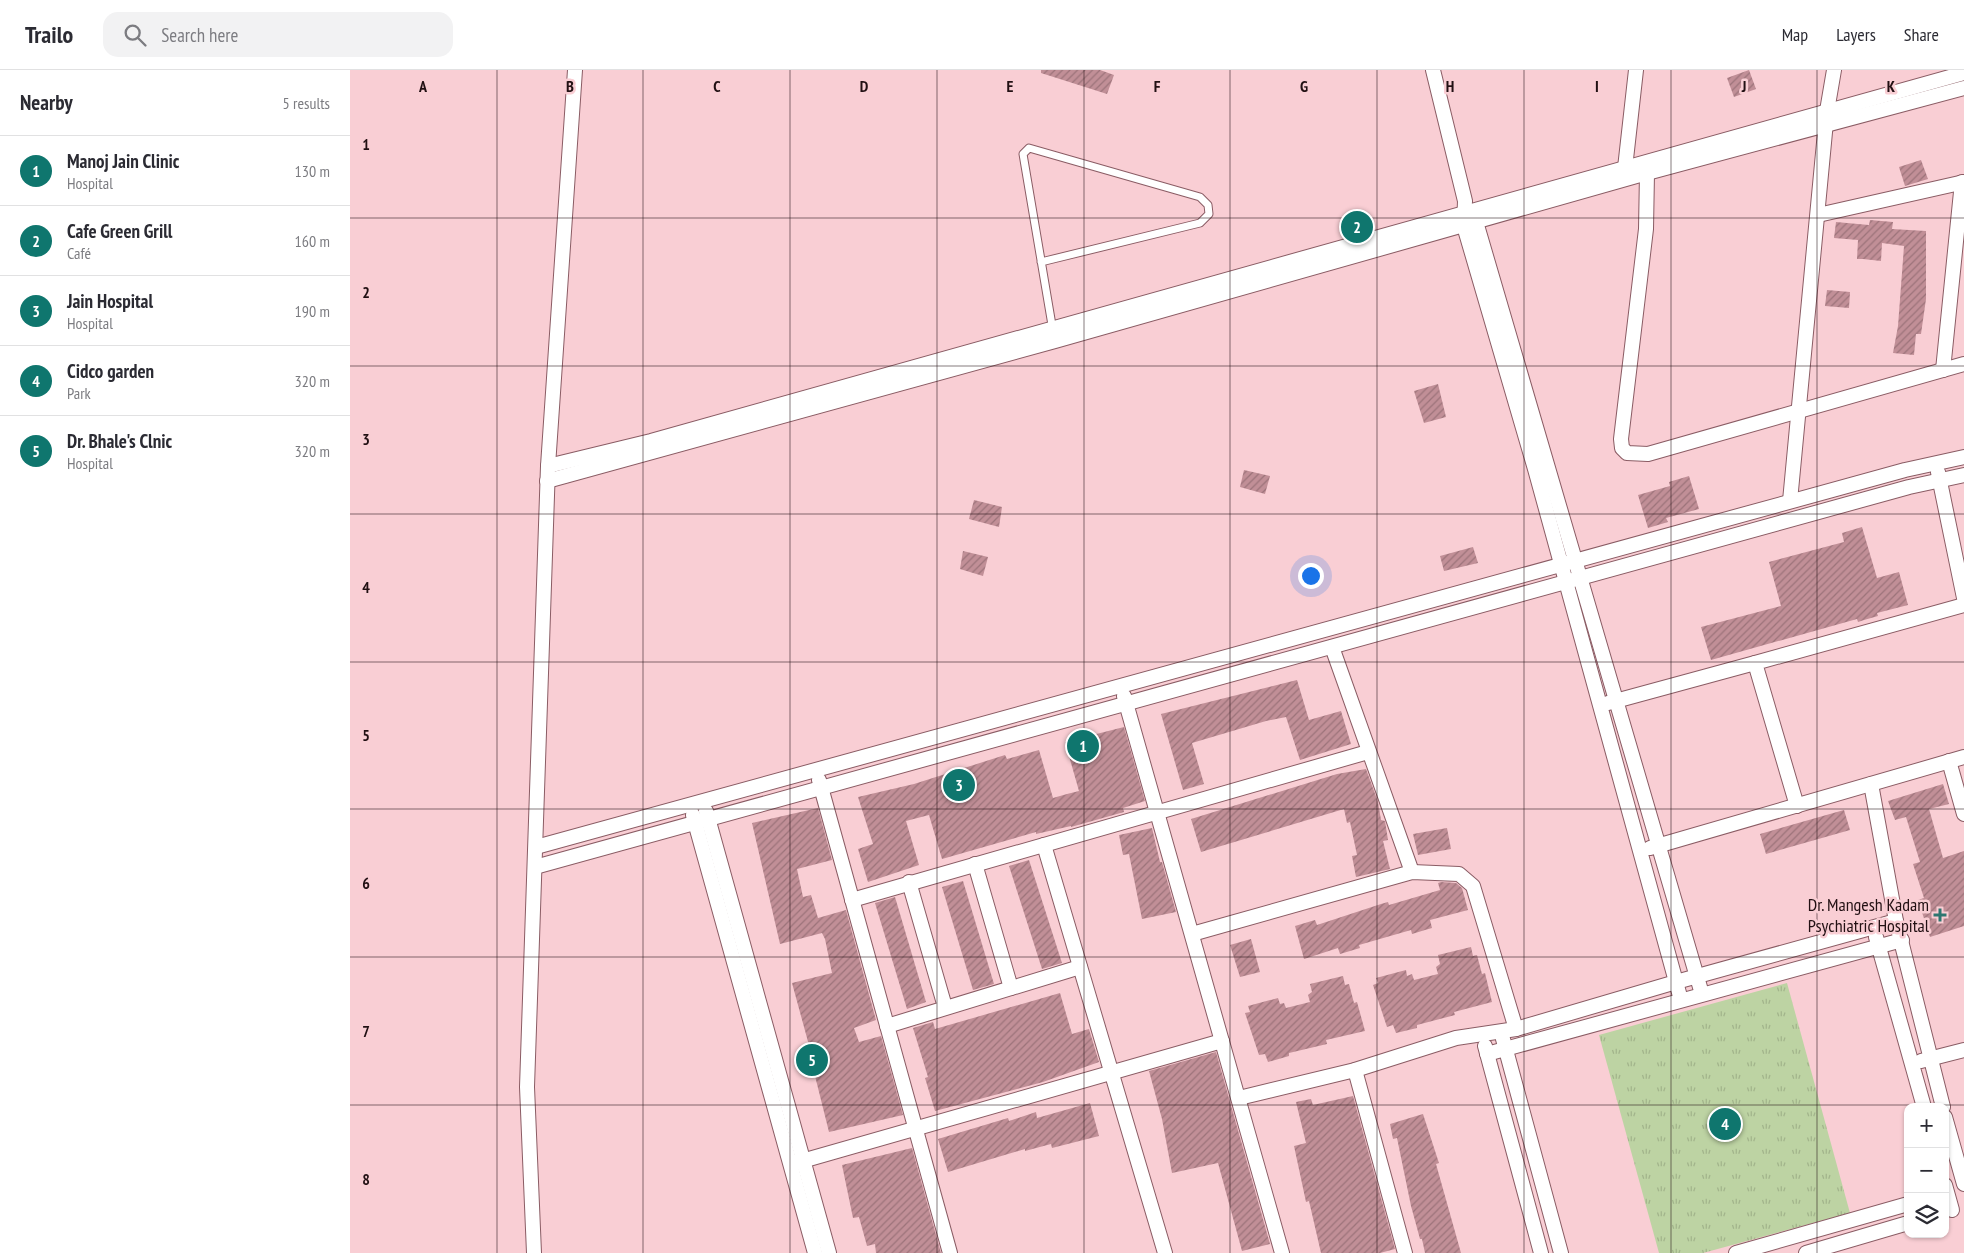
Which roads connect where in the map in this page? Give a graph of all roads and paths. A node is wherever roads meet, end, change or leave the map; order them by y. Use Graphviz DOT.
graph roads {
  1 [pos="575,70"];
  2 [pos="1433,70"];
  3 [pos="1636,70"];
  4 [pos="1834,70"];
  5 [pos="1964,73"];
  6 [pos="1964,88"];
  7 [pos="1827,117"];
  8 [pos="1626,168"];
  9 [pos="1647,172"];
  10 [pos="1963,182"];
  11 [pos="1468,215"];
  12 [pos="1818,216"];
  13 [pos="1040,262"];
  14 [pos="1054,335"];
  15 [pos="1964,364"];
  16 [pos="1943,370"];
  17 [pos="1799,412"];
  18 [pos="1964,457"];
  19 [pos="1936,464"];
  20 [pos="548,466"];
  21 [pos="1964,475"];
  22 [pos="547,481"];
  23 [pos="1940,481"];
  24 [pos="1790,501"];
  25 [pos="1576,560"];
  26 [pos="1561,564"];
  27 [pos="1581,578"];
  28 [pos="1566,582"];
  29 [pos="1964,598"];
  30 [pos="1964,605"];
  31 [pos="1399,609"];
  32 [pos="1403,627"];
  33 [pos="1332,647"];
  34 [pos="1755,663"];
  35 [pos="1122,686"];
  36 [pos="1616,701"];
  37 [pos="1126,704"];
  38 [pos="1600,706"];
  39 [pos="1368,752"];
  40 [pos="1964,757"];
  41 [pos="1949,762"];
  42 [pos="816,770"];
  43 [pos="1871,784"];
  44 [pos="821,788"];
  45 [pos="697,803"];
  46 [pos="1796,806"];
  47 [pos="1157,813"];
  48 [pos="1964,814"];
  49 [pos="702,821"];
  50 [pos="1044,844"];
  51 [pos="1659,846"];
  52 [pos="536,847"];
  53 [pos="1640,851"];
  54 [pos="975,864"];
  55 [pos="535,867"];
  56 [pos="1412,872"];
  57 [pos="910,882"];
  58 [pos="852,900"];
  59 [pos="1896,921"];
  60 [pos="1873,928"];
  61 [pos="1192,934"];
  62 [pos="1902,940"];
  63 [pos="1878,946"];
  64 [pos="1080,967"];
  65 [pos="1697,976"];
  66 [pos="1676,982"];
  67 [pos="1011,988"];
  68 [pos="1702,994"];
  69 [pos="1681,1000"];
  70 [pos="945,1007"];
  71 [pos="887,1026"];
  72 [pos="1509,1030"];
  73 [pos="1482,1035"];
  74 [pos="1222,1041"];
  75 [pos="1504,1049"];
  76 [pos="1964,1050"];
  77 [pos="1487,1054"];
  78 [pos="1929,1059"];
  79 [pos="1911,1064"];
  80 [pos="1355,1070"];
  81 [pos="1111,1072"];
  82 [pos="1238,1098"];
  83 [pos="1923,1103"];
  84 [pos="1941,1103"];
  85 [pos="916,1128"];
  86 [pos="1949,1131"];
  87 [pos="797,1162"];
  88 [pos="1964,1186"];
  89 [pos="1949,1189"];
  90 [pos="1947,1193"];
  91 [pos="1904,1205"];
  92 [pos="1954,1210"];
  93 [pos="1904,1224"];
  94 [pos="1794,1236"];
  95 [pos="534,1253"];
  96 [pos="815,1253"];
  97 [pos="829,1253"];
  98 [pos="950,1253"];
  99 [pos="1165,1253"];
  100 [pos="1282,1253"];
  101 [pos="1405,1253"];
  102 [pos="1541,1253"];
  103 [pos="1561,1253"];
  104 [pos="1736,1253"];
  105 [pos="1799,1253"];
  106 [pos="1806,1253"];
  1 -- 20 [label="street"];
  2 -- 11 [label="street"];
  3 -- 8 [label="street"];
  4 -- 7 [label="street"];
  5 -- 7 [label="street"];
  6 -- 7 [label="street"];
  7 -- 8 [label="street"];
  7 -- 9 [label="street"];
  7 -- 12 [label="street"];
  8 -- 11 [label="street"];
  9 -- 11 [label="street"];
  9 -- 17 [label="street"];
  10 -- 12 [label="street"];
  10 -- 16 [label="street"];
  11 -- 14 [label="street"];
  11 -- 25 [label="street"];
  11 -- 26 [label="street"];
  12 -- 17 [label="street"];
  13 -- 13 [label="lane"];
  13 -- 14 [label="lane"];
  14 -- 20 [label="street"];
  14 -- 22 [label="street"];
  15 -- 16 [label="street"];
  16 -- 17 [label="street"];
  17 -- 24 [label="street"];
  18 -- 19 [label="street"];
  19 -- 23 [label="street"];
  19 -- 24 [label="street"];
  20 -- 22 [label="street"];
  21 -- 23 [label="street"];
  22 -- 52 [label="street"];
  23 -- 27 [label="street"];
  23 -- 29 [label="street"];
  24 -- 25 [label="street"];
  25 -- 26 [label="street"];
  25 -- 27 [label="street"];
  26 -- 28 [label="street"];
  26 -- 31 [label="street"];
  27 -- 28 [label="street"];
  27 -- 36 [label="street"];
  28 -- 32 [label="street"];
  28 -- 38 [label="street"];
  30 -- 34 [label="street"];
  31 -- 32 [label="street"];
  31 -- 35 [label="street"];
  32 -- 33 [label="street"];
  33 -- 37 [label="street"];
  33 -- 39 [label="street"];
  34 -- 36 [label="street"];
  34 -- 46 [label="street"];
  35 -- 37 [label="street"];
  35 -- 42 [label="street"];
  36 -- 38 [label="street"];
  36 -- 51 [label="street"];
  37 -- 44 [label="street"];
  37 -- 47 [label="street"];
  38 -- 53 [label="street"];
  39 -- 47 [label="street"];
  39 -- 56 [label="street"];
  40 -- 41 [label="street"];
  41 -- 43 [label="street"];
  41 -- 48 [label="street"];
  42 -- 44 [label="street"];
  42 -- 45 [label="street"];
  43 -- 46 [label="street"];
  43 -- 59 [label="street"];
  44 -- 49 [label="street"];
  44 -- 58 [label="street"];
  45 -- 49 [label="street"];
  45 -- 52 [label="street"];
  46 -- 51 [label="street"];
  47 -- 50 [label="street"];
  47 -- 61 [label="street"];
  49 -- 55 [label="street"];
  49 -- 87 [label="street"];
  50 -- 54 [label="street"];
  50 -- 64 [label="street"];
  51 -- 53 [label="street"];
  51 -- 65 [label="street"];
  52 -- 55 [label="street"];
  53 -- 66 [label="street"];
  54 -- 57 [label="street"];
  54 -- 67 [label="street"];
  55 -- 95 [label="street"];
  56 -- 61 [label="street"];
  56 -- 72 [label="street"];
  57 -- 58 [label="street"];
  57 -- 70 [label="street"];
  58 -- 71 [label="street"];
  59 -- 60 [label="street"];
  59 -- 62 [label="street"];
  60 -- 63 [label="street"];
  60 -- 65 [label="street"];
  61 -- 74 [label="street"];
  62 -- 63 [label="street"];
  62 -- 78 [label="street"];
  63 -- 68 [label="street"];
  63 -- 79 [label="street"];
  64 -- 67 [label="street"];
  64 -- 81 [label="street"];
  65 -- 66 [label="street"];
  65 -- 68 [label="street"];
  66 -- 69 [label="street"];
  66 -- 72 [label="street"];
  67 -- 70 [label="street"];
  68 -- 69 [label="street"];
  69 -- 75 [label="street"];
  70 -- 71 [label="street"];
  71 -- 85 [label="street"];
  72 -- 73 [label="street"];
  72 -- 75 [label="street"];
  73 -- 77 [label="street"];
  73 -- 80 [label="street"];
  74 -- 81 [label="street"];
  74 -- 82 [label="street"];
  75 -- 77 [label="street"];
  75 -- 103 [label="street"];
  76 -- 78 [label="street"];
  77 -- 102 [label="street"];
  78 -- 79 [label="street"];
  78 -- 84 [label="street"];
  79 -- 83 [label="street"];
  80 -- 82 [label="street"];
  80 -- 101 [label="street"];
  81 -- 85 [label="street"];
  81 -- 99 [label="street"];
  82 -- 100 [label="street"];
  85 -- 87 [label="street"];
  85 -- 98 [label="street"];
  86 -- 88 [label="street"];
  87 -- 96 [label="street"];
  87 -- 97 [label="street"];
  88 -- 89 [label="street"];
  90 -- 92 [label="street"];
  91 -- 94 [label="street"];
  93 -- 106 [label="street"];
  94 -- 104 [label="street"];
  94 -- 105 [label="street"];
}
